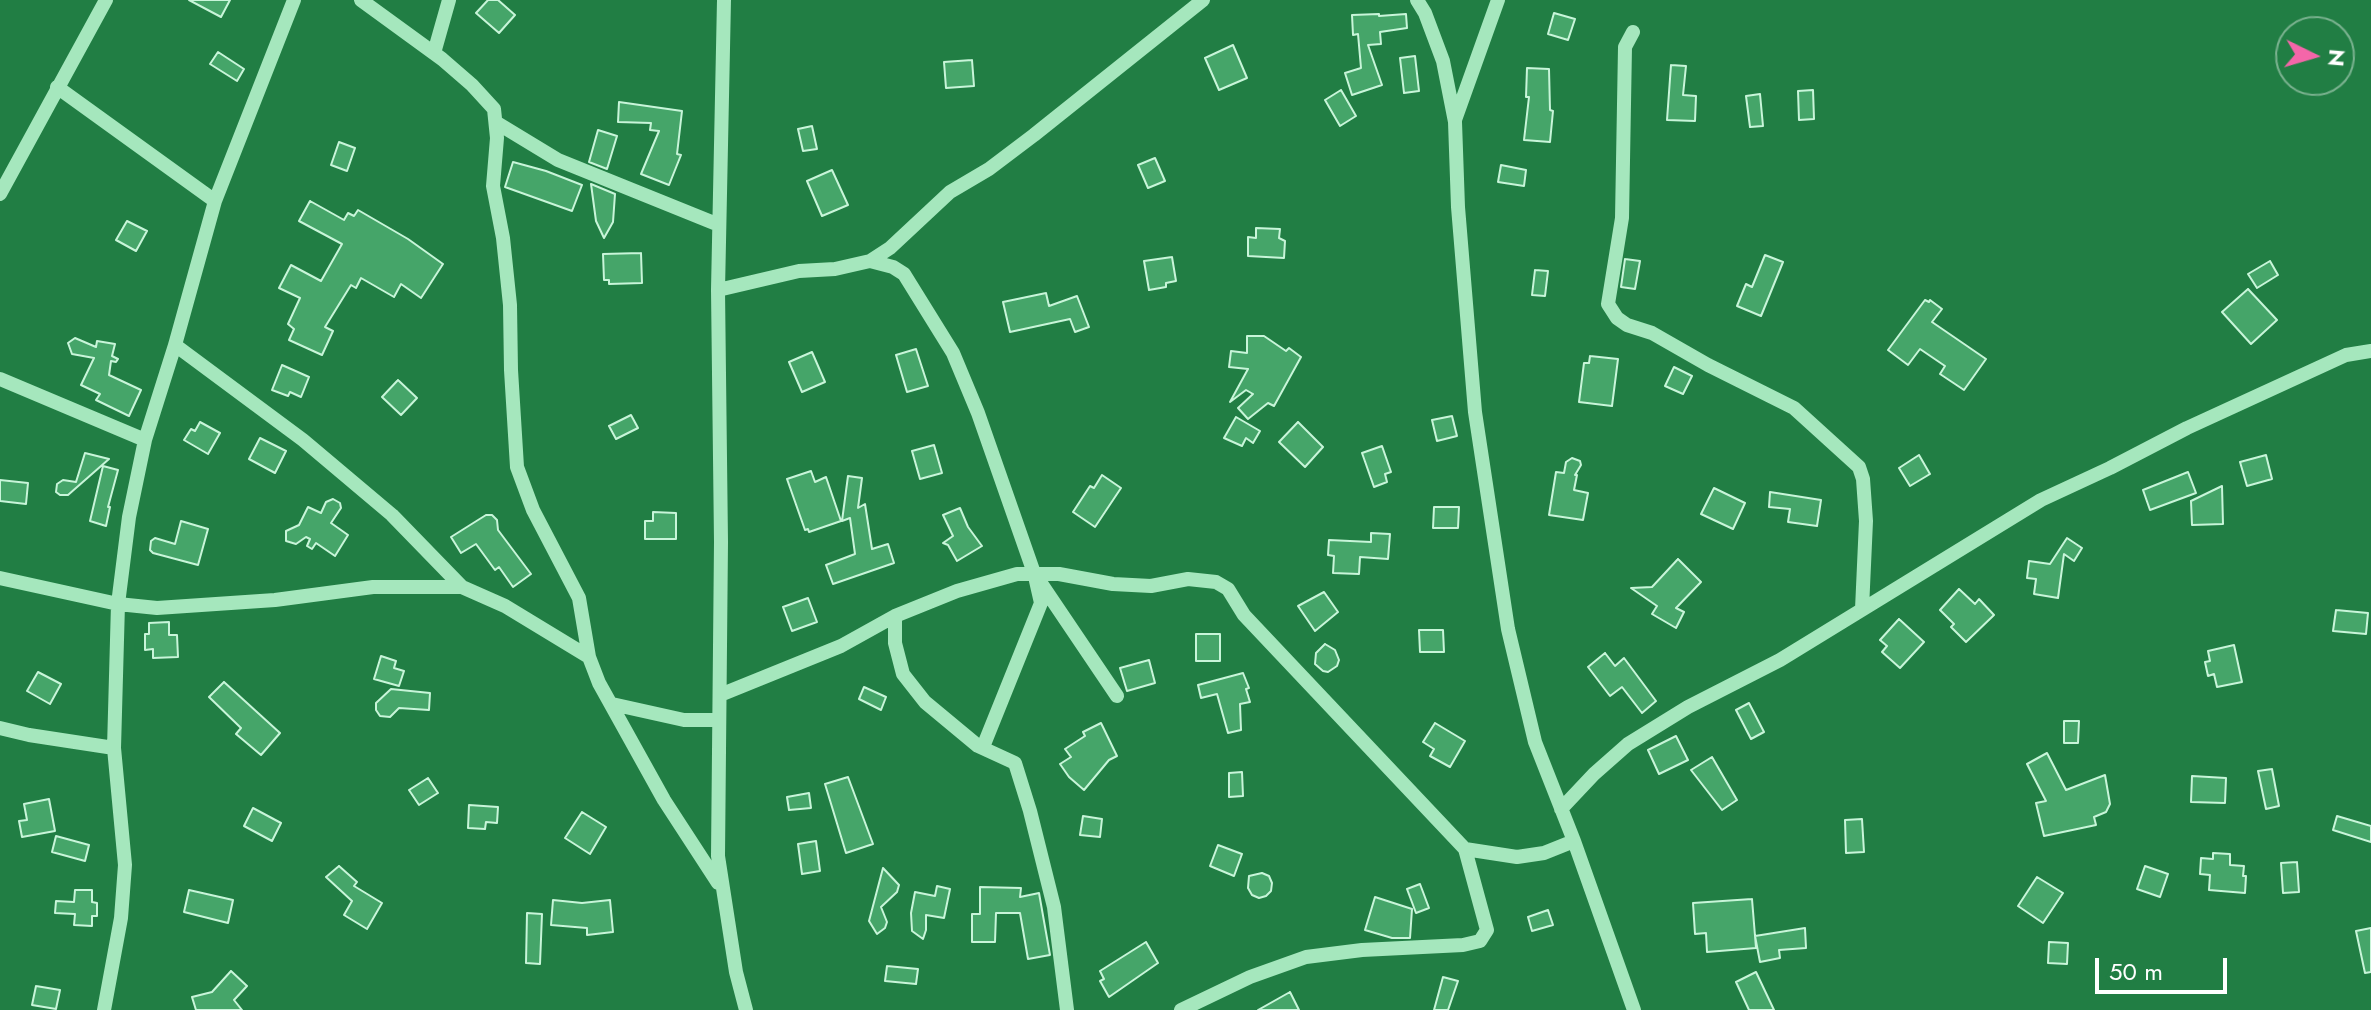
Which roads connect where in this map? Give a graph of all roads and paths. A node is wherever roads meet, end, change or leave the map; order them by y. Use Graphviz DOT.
graph roads {
  1 [pos="106,0"];
  2 [pos="294,0"];
  3 [pos="361,0"];
  4 [pos="449,0"];
  5 [pos="724,0"];
  6 [pos="1203,0"];
  7 [pos="1417,0"];
  8 [pos="1498,0"];
  9 [pos="1633,32"];
  10 [pos="434,53"];
  11 [pos="57,87"];
  12 [pos="1455,122"];
  13 [pos="497,123"];
  14 [pos="0,194"];
  15 [pos="215,201"];
  16 [pos="719,225"];
  17 [pos="870,261"];
  18 [pos="718,290"];
  19 [pos="175,345"];
  20 [pos="2371,351"];
  21 [pos="0,379"];
  22 [pos="145,440"];
  23 [pos="1034,573"];
  24 [pos="0,578"];
  25 [pos="462,587"];
  26 [pos="118,604"];
  27 [pos="1862,609"];
  28 [pos="895,616"];
  29 [pos="589,657"];
  30 [pos="720,695"];
  31 [pos="1117,696"];
  32 [pos="612,704"];
  33 [pos="718,720"];
  34 [pos="0,729"];
  35 [pos="983,747"];
  36 [pos="114,748"];
  37 [pos="1561,809"];
  38 [pos="1574,841"];
  39 [pos="1465,849"];
  40 [pos="721,887"];
  41 [pos="104,1010"];
  42 [pos="746,1010"];
  43 [pos="1067,1010"];
  44 [pos="1181,1010"];
  45 [pos="1634,1010"];
  1 -- 11 [label="street"];
  2 -- 15 [label="street"];
  3 -- 10 [label="street"];
  4 -- 10 [label="street"];
  5 -- 16 [label="street"];
  6 -- 17 [label="street"];
  7 -- 12 [label="street"];
  8 -- 12 [label="street"];
  9 -- 27 [label="street"];
  10 -- 13 [label="street"];
  11 -- 14 [label="street"];
  11 -- 15 [label="street"];
  12 -- 37 [label="street"];
  13 -- 16 [label="street"];
  13 -- 29 [label="street"];
  15 -- 19 [label="street"];
  16 -- 18 [label="street"];
  17 -- 18 [label="street"];
  17 -- 23 [label="street"];
  18 -- 30 [label="street"];
  19 -- 22 [label="street"];
  19 -- 25 [label="street"];
  20 -- 27 [label="street"];
  21 -- 22 [label="street"];
  22 -- 26 [label="street"];
  23 -- 28 [label="street"];
  23 -- 31 [label="street"];
  23 -- 35 [label="street"];
  23 -- 39 [label="street"];
  24 -- 26 [label="street"];
  25 -- 26 [label="street"];
  25 -- 29 [label="street"];
  26 -- 36 [label="street"];
  27 -- 37 [label="street"];
  28 -- 30 [label="street"];
  28 -- 35 [label="street"];
  29 -- 32 [label="street"];
  30 -- 33 [label="street"];
  32 -- 33 [label="street"];
  32 -- 40 [label="street"];
  33 -- 40 [label="street"];
  34 -- 36 [label="street"];
  35 -- 43 [label="street"];
  36 -- 41 [label="street"];
  37 -- 38 [label="street"];
  38 -- 39 [label="street"];
  38 -- 45 [label="street"];
  39 -- 44 [label="street"];
  40 -- 42 [label="street"];
}
